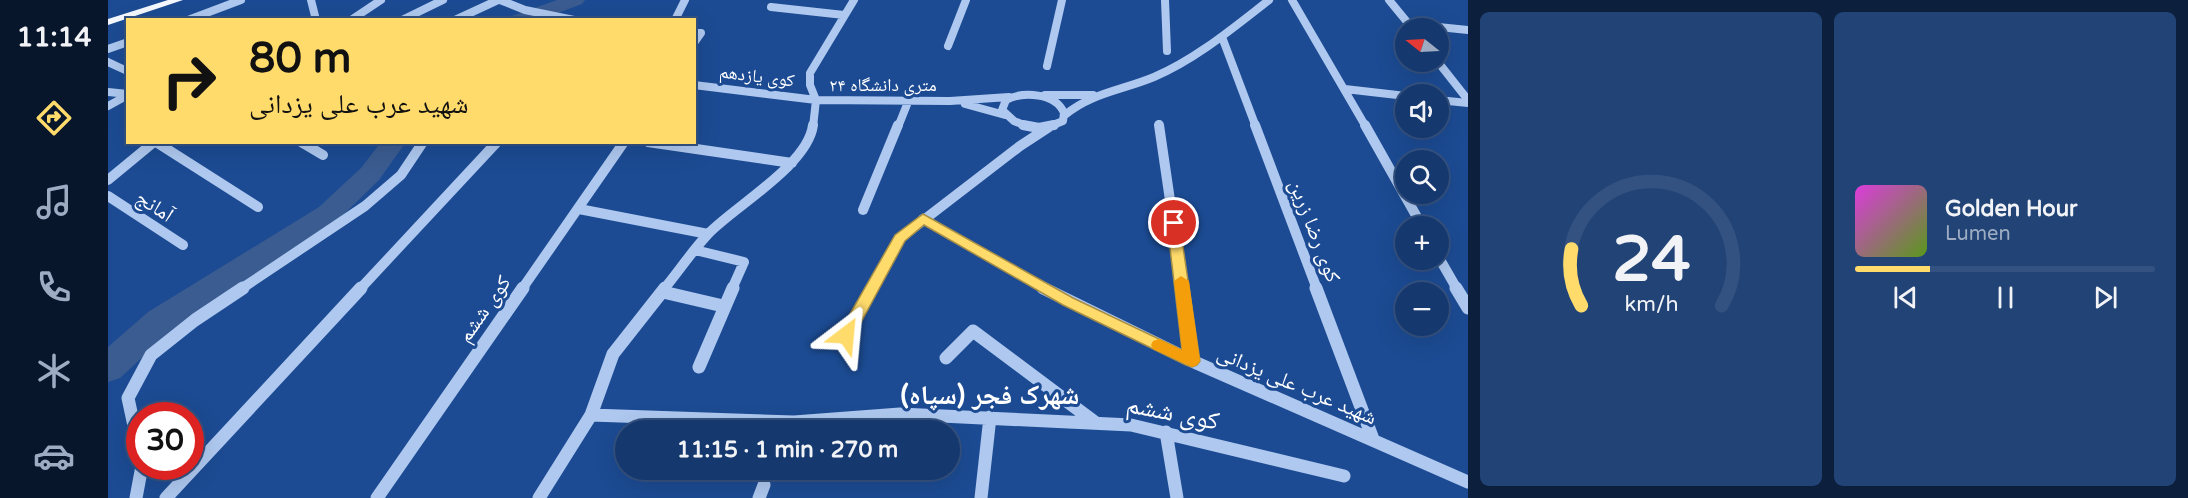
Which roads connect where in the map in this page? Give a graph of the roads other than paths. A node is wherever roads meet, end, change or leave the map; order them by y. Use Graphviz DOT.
graph roads {
  1 [pos="178,0"];
  2 [pos="241,0"];
  3 [pos="311,0"];
  4 [pos="381,0"];
  5 [pos="443,0"];
  6 [pos="499,0"];
  7 [pos="685,0"];
  8 [pos="854,0"];
  9 [pos="966,0"];
  10 [pos="1062,0"];
  11 [pos="1165,0"];
  12 [pos="1269,0"];
  13 [pos="1292,0"];
  14 [pos="1389,0"];
  15 [pos="771,7"];
  16 [pos="844,15"];
  17 [pos="548,16"];
  18 [pos="193,18"];
  19 [pos="316,18"];
  20 [pos="354,18"];
  21 [pos="406,18"];
  22 [pos="459,18"];
  23 [pos="544,18"];
  24 [pos="561,18"];
  25 [pos="676,18"];
  26 [pos="1404,18"];
  27 [pos="108,22"];
  28 [pos="1449,29"];
  29 [pos="1468,30"];
  30 [pos="1222,37"];
  31 [pos="126,43"];
  32 [pos="948,46"];
  33 [pos="108,49"];
  34 [pos="1167,51"];
  35 [pos="108,62"];
  36 [pos="1047,66"];
  37 [pos="125,70"];
  38 [pos="1446,72"];
  39 [pos="696,85"];
  40 [pos="1346,89"];
  41 [pos="108,92"];
  42 [pos="126,95"];
  43 [pos="1035,95"];
  44 [pos="1099,95"];
  45 [pos="1395,95"];
  46 [pos="126,96"];
  47 [pos="1009,98"];
  48 [pos="816,100"];
  49 [pos="1449,100"];
  50 [pos="1468,101"];
  51 [pos="908,102"];
  52 [pos="950,102"];
  53 [pos="108,106"];
  54 [pos="1065,116"];
  55 [pos="1008,118"];
  56 [pos="1159,124"];
  57 [pos="1049,127"];
  58 [pos="153,144"];
  59 [pos="158,144"];
  60 [pos="305,144"];
  61 [pos="422,144"];
  62 [pos="495,144"];
  63 [pos="623,144"];
  64 [pos="662,144"];
  65 [pos="1020,146"];
  66 [pos="323,155"];
  67 [pos="792,163"];
  68 [pos="108,180"];
  69 [pos="108,196"];
  70 [pos="258,207"];
  71 [pos="579,209"];
  72 [pos="863,210"];
  73 [pos="1416,216"];
  74 [pos="923,219"];
  75 [pos="708,234"];
  76 [pos="183,245"];
  77 [pos="695,250"];
  78 [pos="1446,270"];
  79 [pos="663,292"];
  80 [pos="723,306"];
  81 [pos="1468,308"];
  82 [pos="846,335"];
  83 [pos="946,358"];
  84 [pos="1192,361"];
  85 [pos="699,367"];
  86 [pos="129,402"];
  87 [pos="591,415"];
  88 [pos="990,417"];
  89 [pos="1096,423"];
  90 [pos="1166,432"];
  91 [pos="1373,439"];
  92 [pos="1344,476"];
  93 [pos="139,480"];
  94 [pos="1468,482"];
  95 [pos="136,498"];
  96 [pos="166,498"];
  97 [pos="377,498"];
  98 [pos="539,498"];
  99 [pos="981,498"];
  100 [pos="1177,498"];
  1 -- 27 [label="main road"];
  2 -- 18 [label="street"];
  3 -- 19 [label="street"];
  4 -- 20 [label="street"];
  5 -- 21 [label="street"];
  6 -- 17 [label="street"];
  6 -- 22 [label="street"];
  7 -- 25 [label="street"];
  8 -- 16 [label="street"];
  9 -- 32 [label="street"];
  10 -- 36 [label="street"];
  11 -- 34 [label="street"];
  12 -- 30 [label="street"];
  13 -- 40 [label="street"];
  14 -- 26 [label="street"];
  15 -- 16 [label="street"];
  16 -- 48 [label="street"];
  17 -- 23 [label="street"];
  17 -- 24 [label="street"];
  28 -- 29 [label="street"];
  30 -- 44 [label="street"];
  30 -- 91 [label="street, کوی رضا زرین"];
  31 -- 33 [label="street"];
  35 -- 37 [label="street"];
  38 -- 50 [label="street"];
  39 -- 48 [label="street, کوی یازدهم"];
  40 -- 45 [label="street"];
  40 -- 73 [label="street"];
  41 -- 42 [label="street"];
  43 -- 44 [label="street, ۲۴ متری دانشگاه"];
  43 -- 47 [label="street, ۲۴ متری دانشگاه"];
  43 -- 54 [label="street"];
  44 -- 54 [label="street"];
  46 -- 53 [label="street"];
  47 -- 52 [label="street, ۲۴ متری دانشگاه"];
  47 -- 55 [label="street"];
  48 -- 51 [label="street, ۲۴ متری دانشگاه"];
  48 -- 67 [label="street"];
  49 -- 50 [label="street"];
  51 -- 52 [label="street, ۲۴ متری دانشگاه"];
  51 -- 72 [label="street"];
  52 -- 55 [label="street, ۲۴ متری دانشگاه"];
  54 -- 57 [label="street"];
  55 -- 57 [label="street, ۲۴ متری دانشگاه"];
  55 -- 65 [label="street"];
  56 -- 84 [label="street"];
  57 -- 65 [label="street"];
  58 -- 68 [label="street"];
  59 -- 70 [label="street"];
  60 -- 66 [label="street"];
  61 -- 86 [label="street"];
  62 -- 96 [label="street"];
  63 -- 71 [label="street, کوی ششم"];
  64 -- 67 [label="street"];
  65 -- 74 [label="street"];
  67 -- 75 [label="street"];
  69 -- 76 [label="street, آمانج"];
  71 -- 75 [label="street"];
  71 -- 97 [label="street, کوی ششم"];
  74 -- 82 [label="street"];
  74 -- 84 [label="street, شهید عرب علی یزدانی"];
  75 -- 77 [label="street"];
  77 -- 79 [label="street"];
  77 -- 80 [label="street"];
  78 -- 81 [label="street"];
  79 -- 80 [label="street"];
  79 -- 87 [label="street"];
  80 -- 85 [label="street"];
  83 -- 89 [label="street"];
  84 -- 91 [label="street, شهید عرب علی یزدانی"];
  87 -- 88 [label="street, کوی ششم"];
  87 -- 98 [label="street"];
  88 -- 89 [label="street, کوی ششم"];
  88 -- 99 [label="street"];
  89 -- 90 [label="street, کوی ششم"];
  90 -- 92 [label="street, کوی ششم"];
  90 -- 100 [label="street"];
  91 -- 94 [label="street, شهید عرب علی یزدانی"];
  93 -- 95 [label="street"];
}
